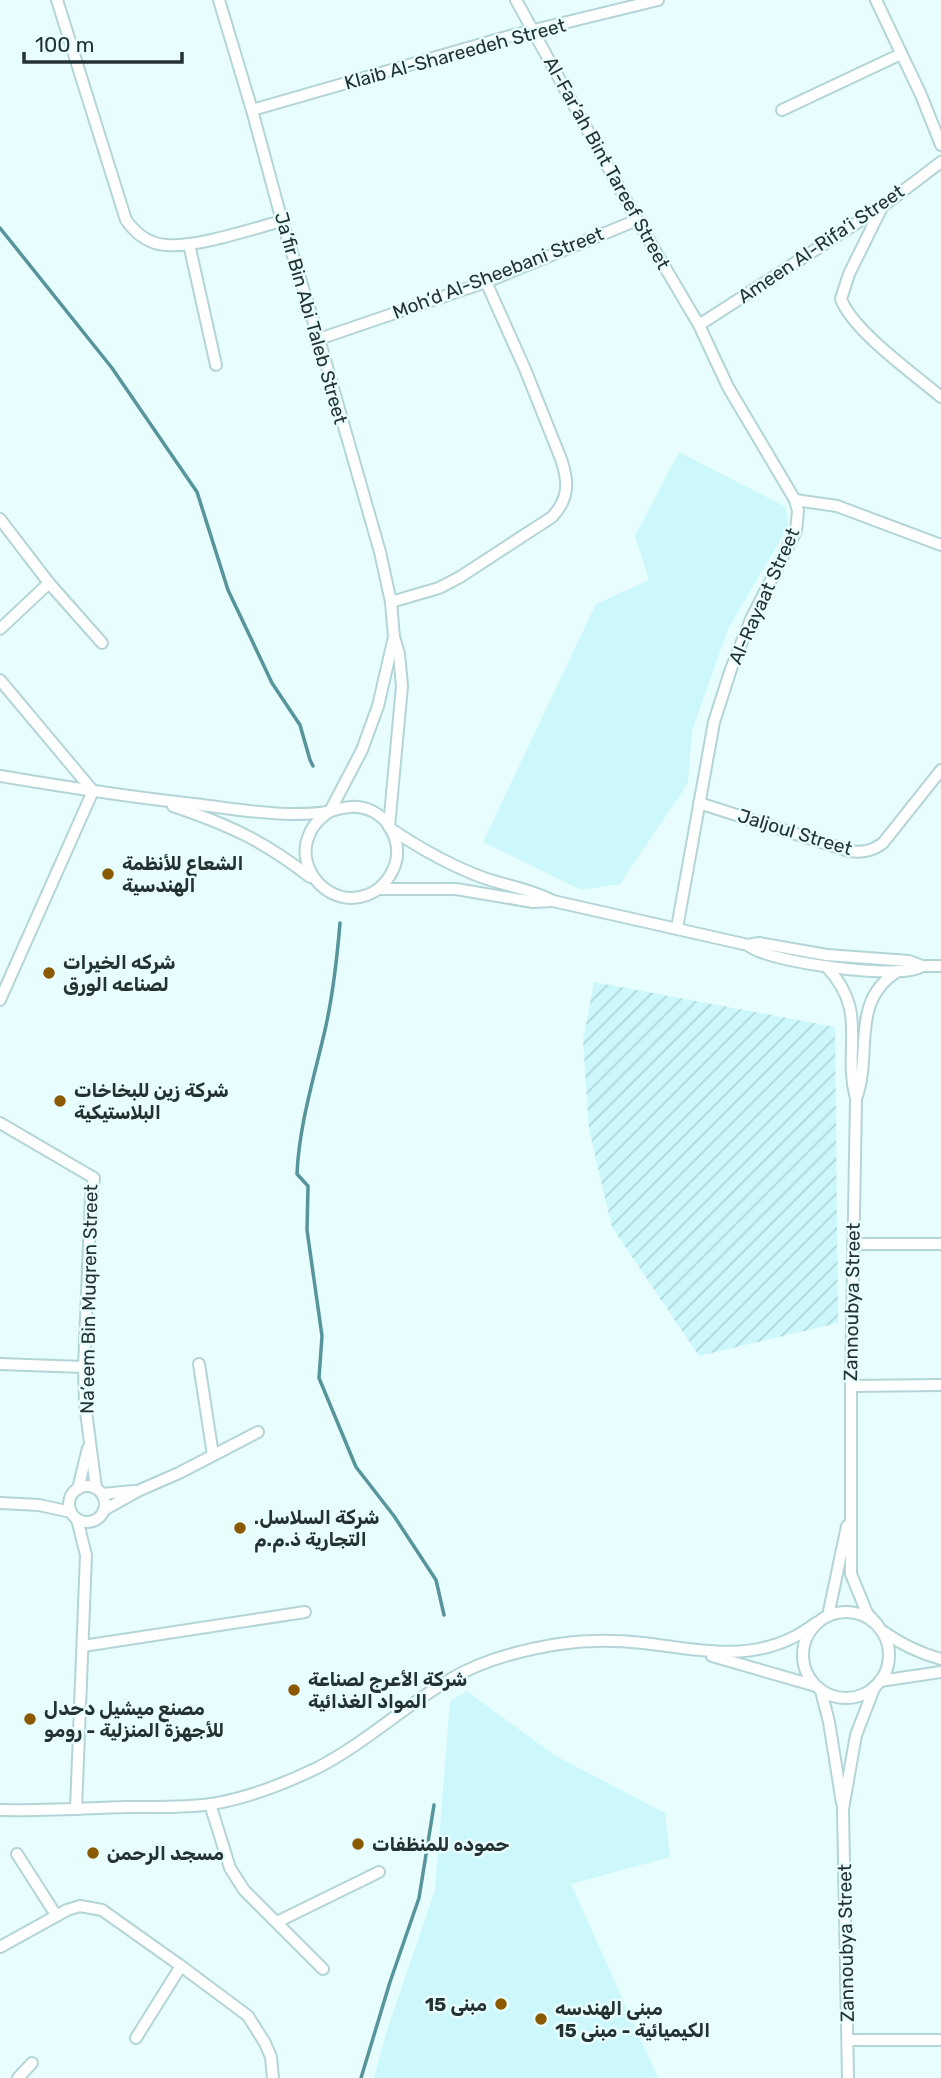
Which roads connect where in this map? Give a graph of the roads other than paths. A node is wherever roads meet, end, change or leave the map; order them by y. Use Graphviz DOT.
graph roads {
  1 [pos="57,0"];
  2 [pos="219,0"];
  3 [pos="516,0"];
  4 [pos="658,0"];
  5 [pos="876,0"];
  6 [pos="535,32"];
  7 [pos="901,54"];
  8 [pos="252,110"];
  9 [pos="782,110"];
  10 [pos="941,145"];
  11 [pos="941,162"];
  12 [pos="883,206"];
  13 [pos="637,220"];
  14 [pos="282,221"];
  15 [pos="189,244"];
  16 [pos="486,282"];
  17 [pos="699,325"];
  18 [pos="319,339"];
  19 [pos="216,365"];
  20 [pos="941,397"];
  21 [pos="795,500"];
  22 [pos="0,519"];
  23 [pos="941,545"];
  24 [pos="49,583"];
  25 [pos="391,602"];
  26 [pos="0,629"];
  27 [pos="394,637"];
  28 [pos="102,643"];
  29 [pos="0,680"];
  30 [pos="940,772"];
  31 [pos="0,776"];
  32 [pos="93,791"];
  33 [pos="161,802"];
  34 [pos="699,803"];
  35 [pos="330,811"];
  36 [pos="390,828"];
  37 [pos="317,883"];
  38 [pos="378,889"];
  39 [pos="553,901"];
  40 [pos="677,929"];
  41 [pos="748,945"];
  42 [pos="826,966"];
  43 [pos="922,966"];
  44 [pos="941,966"];
  45 [pos="898,971"];
  46 [pos="0,1000"];
  47 [pos="856,1099"];
  48 [pos="0,1124"];
  49 [pos="853,1244"];
  50 [pos="941,1244"];
  51 [pos="0,1364"];
  52 [pos="198,1364"];
  53 [pos="84,1367"];
  54 [pos="941,1385"];
  55 [pos="851,1386"];
  56 [pos="258,1432"];
  57 [pos="89,1442"];
  58 [pos="213,1455"];
  59 [pos="140,1490"];
  60 [pos="99,1491"];
  61 [pos="75,1493"];
  62 [pos="0,1503"];
  63 [pos="39,1504"];
  64 [pos="851,1506"];
  65 [pos="101,1514"];
  66 [pos="74,1515"];
  67 [pos="86,1555"];
  68 [pos="305,1612"];
  69 [pos="828,1616"];
  70 [pos="816,1623"];
  71 [pos="878,1626"];
  72 [pos="83,1646"];
  73 [pos="696,1651"];
  74 [pos="923,1654"];
  75 [pos="941,1658"];
  76 [pos="941,1672"];
  77 [pos="914,1675"];
  78 [pos="878,1684"];
  79 [pos="818,1688"];
  80 [pos="210,1804"];
  81 [pos="76,1809"];
  82 [pos="844,1809"];
  83 [pos="0,1810"];
  84 [pos="17,1854"];
  85 [pos="379,1872"];
  86 [pos="56,1915"];
  87 [pos="276,1922"];
  88 [pos="0,1947"];
  89 [pos="181,1966"];
  90 [pos="323,1969"];
  91 [pos="136,2038"];
  92 [pos="848,2040"];
  93 [pos="941,2040"];
  94 [pos="32,2063"];
  95 [pos="18,2078"];
  96 [pos="273,2078"];
  97 [pos="848,2078"];
  1 -- 15 [label="street"];
  2 -- 8 [label="street, Ja’fir Bin Abi Taleb Street"];
  3 -- 6 [label="street, Al-Far’ah Bint Tareef Street"];
  4 -- 6 [label="street, Klaib Al-Shareedeh Street"];
  5 -- 7 [label="street"];
  6 -- 8 [label="street, Klaib Al-Shareedeh Street"];
  6 -- 13 [label="street, Al-Far’ah Bint Tareef Street"];
  7 -- 9 [label="street"];
  7 -- 10 [label="street"];
  8 -- 14 [label="street, Ja’fir Bin Abi Taleb Street"];
  11 -- 12 [label="street, Ameen Al-Rifa’i Street"];
  12 -- 17 [label="street, Ameen Al-Rifa’i Street"];
  12 -- 20 [label="street"];
  13 -- 16 [label="street, Moh’d Al-Sheebani Street"];
  13 -- 17 [label="street, Al-Far’ah Bint Tareef Street"];
  14 -- 15 [label="street"];
  14 -- 18 [label="street, Ja’fir Bin Abi Taleb Street"];
  15 -- 19 [label="street"];
  16 -- 18 [label="street, Moh’d Al-Sheebani Street"];
  16 -- 25 [label="street"];
  17 -- 21 [label="street, Al-Rayaat Street"];
  18 -- 25 [label="street, Ja’fir Bin Abi Taleb Street"];
  21 -- 23 [label="street"];
  21 -- 34 [label="street, Al-Rayaat Street"];
  22 -- 24 [label="street"];
  24 -- 26 [label="street"];
  24 -- 28 [label="street"];
  25 -- 27 [label="street, Ja’fir Bin Abi Taleb Street"];
  27 -- 35 [label="street, Ja’fir Bin Abi Taleb Street"];
  27 -- 36 [label="street, Ja’fir Bin Abi Taleb Street"];
  29 -- 32 [label="street"];
  30 -- 34 [label="street, Jaljoul Street"];
  31 -- 32 [label="street"];
  32 -- 33 [label="street"];
  32 -- 46 [label="street"];
  33 -- 35 [label="street"];
  33 -- 37 [label="street"];
  34 -- 40 [label="street, Al-Rayaat Street"];
  35 -- 36 [label="street"];
  35 -- 37 [label="street"];
  36 -- 38 [label="street"];
  36 -- 39 [label="street"];
  37 -- 38 [label="street"];
  38 -- 39 [label="street"];
  39 -- 40 [label="street"];
  40 -- 41 [label="street"];
  41 -- 42 [label="street"];
  41 -- 43 [label="street"];
  42 -- 45 [label="street"];
  42 -- 47 [label="street, Zannoubya Street"];
  43 -- 44 [label="street"];
  43 -- 45 [label="street"];
  45 -- 47 [label="street, Zannoubya Street"];
  47 -- 49 [label="street, Zannoubya Street"];
  48 -- 53 [label="street, Na’eem Bin Muqren Street"];
  49 -- 50 [label="street"];
  49 -- 55 [label="street, Zannoubya Street"];
  51 -- 53 [label="street"];
  52 -- 58 [label="street"];
  53 -- 57 [label="street, Na’eem Bin Muqren Street"];
  54 -- 55 [label="street"];
  55 -- 64 [label="street, Zannoubya Street"];
  56 -- 58 [label="street"];
  57 -- 60 [label="street, Na’eem Bin Muqren Street"];
  57 -- 61 [label="street, Na’eem Bin Muqren Street"];
  58 -- 59 [label="street"];
  59 -- 60 [label="street"];
  59 -- 65 [label="street"];
  60 -- 61 [label="street"];
  60 -- 65 [label="street"];
  61 -- 63 [label="street"];
  61 -- 66 [label="street"];
  62 -- 63 [label="street"];
  63 -- 66 [label="street"];
  64 -- 69 [label="street, Zannoubya Street"];
  64 -- 71 [label="street, Zannoubya Street"];
  65 -- 66 [label="street"];
  65 -- 67 [label="street"];
  66 -- 67 [label="street"];
  67 -- 72 [label="street"];
  68 -- 72 [label="street"];
  69 -- 70 [label="street"];
  69 -- 71 [label="street"];
  70 -- 73 [label="street"];
  70 -- 79 [label="street"];
  71 -- 74 [label="street"];
  71 -- 78 [label="street"];
  72 -- 81 [label="street"];
  73 -- 79 [label="street"];
  73 -- 80 [label="street"];
  74 -- 75 [label="street"];
  74 -- 77 [label="street"];
  76 -- 77 [label="street"];
  77 -- 78 [label="street"];
  78 -- 79 [label="street"];
  78 -- 82 [label="street, Zannoubya Street"];
  79 -- 82 [label="street, Zannoubya Street"];
  80 -- 81 [label="street"];
  80 -- 87 [label="street"];
  81 -- 83 [label="street"];
  82 -- 92 [label="street, Zannoubya Street"];
  84 -- 86 [label="street"];
  85 -- 87 [label="street"];
  86 -- 88 [label="street"];
  86 -- 89 [label="street"];
  87 -- 90 [label="street"];
  89 -- 91 [label="street"];
  89 -- 96 [label="street"];
  92 -- 93 [label="street"];
  92 -- 97 [label="street, Zannoubya Street"];
  94 -- 95 [label="street"];
}
